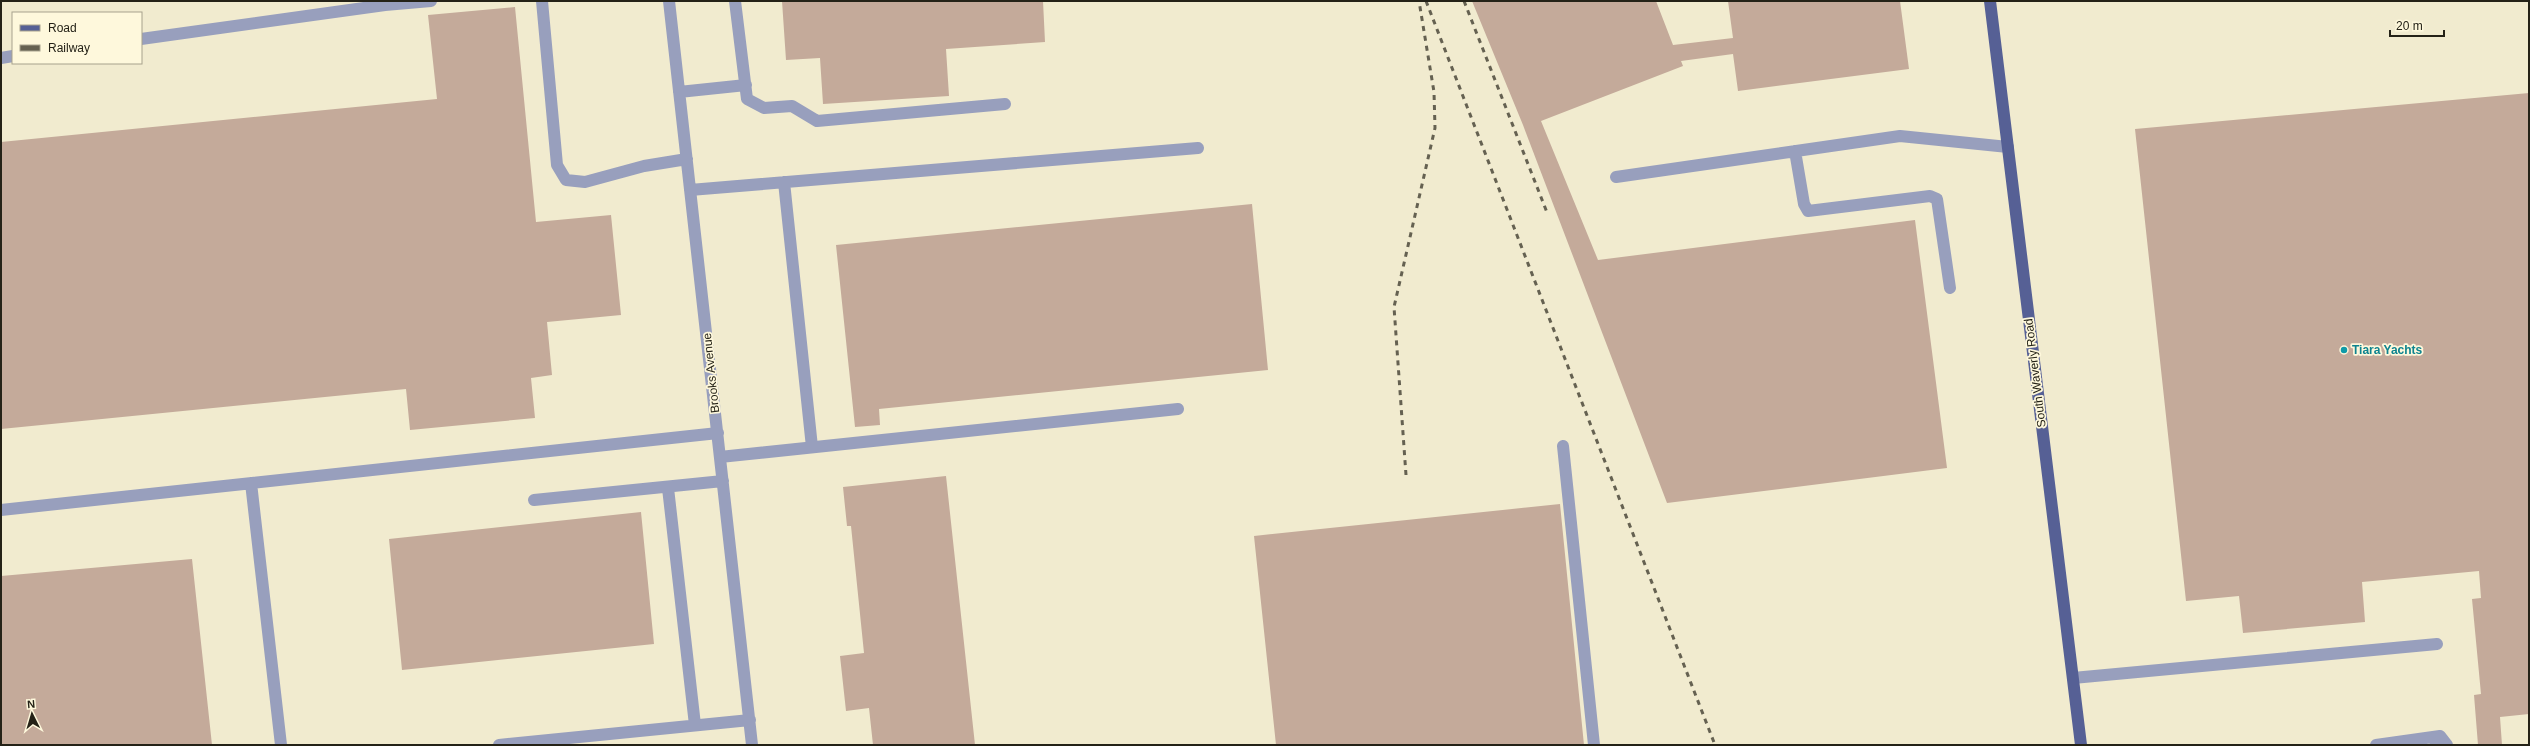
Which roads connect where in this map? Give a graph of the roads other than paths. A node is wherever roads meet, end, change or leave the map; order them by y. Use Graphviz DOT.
graph roads {
  1 [pos="431,1"];
  2 [pos="542,1"];
  3 [pos="669,1"];
  4 [pos="735,1"];
  5 [pos="1990,1"];
  6 [pos="142,39"];
  7 [pos="12,56"];
  8 [pos="1,58"];
  9 [pos="746,85"];
  10 [pos="680,92"];
  11 [pos="1005,104"];
  12 [pos="2008,147"];
  13 [pos="1198,148"];
  14 [pos="1795,151"];
  15 [pos="687,159"];
  16 [pos="1616,177"];
  17 [pos="784,182"];
  18 [pos="690,190"];
  19 [pos="1950,288"];
  20 [pos="1178,409"];
  21 [pos="718,433"];
  22 [pos="1563,446"];
  23 [pos="812,447"];
  24 [pos="720,457"];
  25 [pos="723,481"];
  26 [pos="251,483"];
  27 [pos="668,488"];
  28 [pos="534,500"];
  29 [pos="1,510"];
  30 [pos="2437,644"];
  31 [pos="2073,678"];
  32 [pos="750,720"];
  33 [pos="695,725"];
  34 [pos="2444,740"];
  35 [pos="281,745"];
  36 [pos="499,745"];
  37 [pos="752,745"];
  38 [pos="1594,745"];
  39 [pos="2081,745"];
  40 [pos="2376,745"];
  41 [pos="2431,745"];
  1 -- 6 [label="street"];
  2 -- 15 [label="street"];
  3 -- 10 [label="street, Brooks Avenue"];
  4 -- 9 [label="street"];
  5 -- 12 [label="main road, South Waverly Road"];
  7 -- 8 [label="street"];
  9 -- 10 [label="street"];
  9 -- 11 [label="street"];
  10 -- 15 [label="street, Brooks Avenue"];
  12 -- 14 [label="street"];
  12 -- 31 [label="main road, South Waverly Road"];
  13 -- 17 [label="street"];
  14 -- 16 [label="street"];
  14 -- 19 [label="street"];
  15 -- 18 [label="street, Brooks Avenue"];
  17 -- 18 [label="street"];
  17 -- 23 [label="street"];
  18 -- 21 [label="street, Brooks Avenue"];
  20 -- 23 [label="street"];
  21 -- 24 [label="street, Brooks Avenue"];
  21 -- 26 [label="street"];
  22 -- 38 [label="street"];
  23 -- 24 [label="street"];
  24 -- 25 [label="street, Brooks Avenue"];
  25 -- 27 [label="street"];
  25 -- 32 [label="street, Brooks Avenue"];
  26 -- 29 [label="street"];
  26 -- 35 [label="street"];
  27 -- 28 [label="street"];
  27 -- 33 [label="street"];
  30 -- 31 [label="street"];
  31 -- 39 [label="main road, South Waverly Road"];
  32 -- 33 [label="street"];
  32 -- 37 [label="street, Brooks Avenue"];
  33 -- 36 [label="street"];
  34 -- 40 [label="street"];
  34 -- 41 [label="street"];
}
